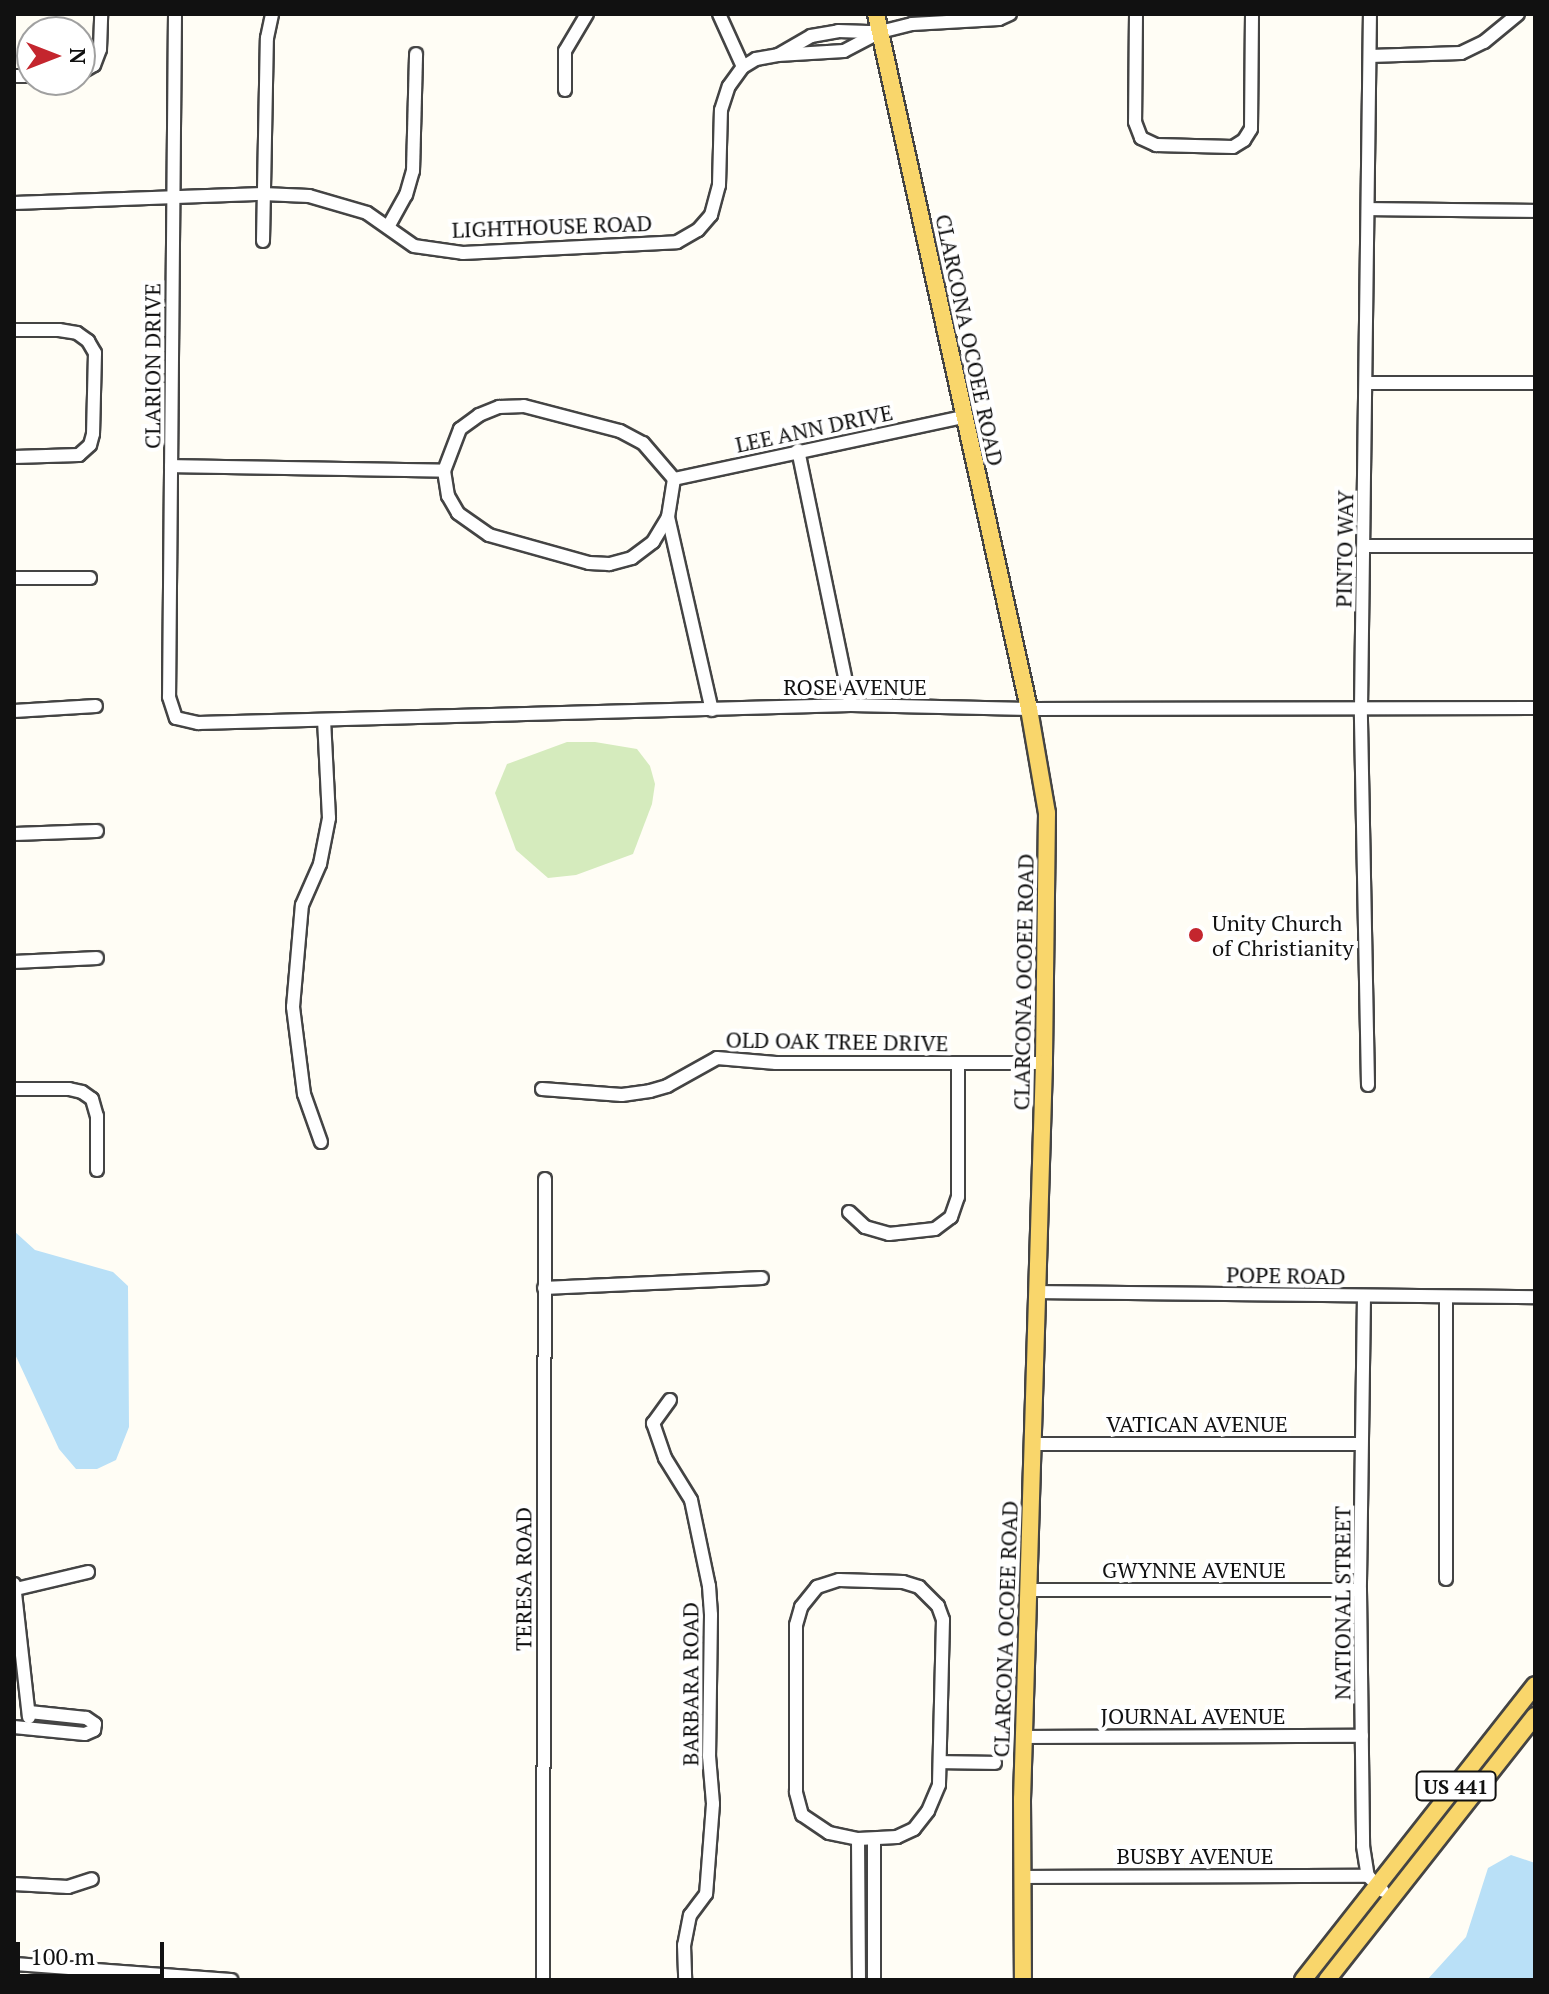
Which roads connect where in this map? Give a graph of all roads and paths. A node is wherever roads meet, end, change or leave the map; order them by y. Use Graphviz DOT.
graph roads {
  1 [pos="101,14"];
  2 [pos="175,14"];
  3 [pos="272,14"];
  4 [pos="587,14"];
  5 [pos="719,14"];
  6 [pos="876,14"];
  7 [pos="1010,14"];
  8 [pos="1136,14"];
  9 [pos="1252,14"];
  10 [pos="1370,14"];
  11 [pos="1518,14"];
  12 [pos="880,32"];
  13 [pos="416,54"];
  14 [pos="778,55"];
  15 [pos="1370,56"];
  16 [pos="96,60"];
  17 [pos="743,67"];
  18 [pos="565,90"];
  19 [pos="263,194"];
  20 [pos="173,199"];
  21 [pos="14,203"];
  22 [pos="1368,209"];
  23 [pos="1535,211"];
  24 [pos="388,227"];
  25 [pos="263,241"];
  26 [pos="14,330"];
  27 [pos="1367,383"];
  28 [pos="1535,383"];
  29 [pos="963,417"];
  30 [pos="798,450"];
  31 [pos="14,457"];
  32 [pos="171,466"];
  33 [pos="444,471"];
  34 [pos="674,479"];
  35 [pos="668,517"];
  36 [pos="1364,546"];
  37 [pos="1535,546"];
  38 [pos="14,578"];
  39 [pos="90,578"];
  40 [pos="851,705"];
  41 [pos="96,706"];
  42 [pos="1361,708"];
  43 [pos="1535,708"];
  44 [pos="1029,709"];
  45 [pos="712,710"];
  46 [pos="14,711"];
  47 [pos="176,718"];
  48 [pos="324,720"];
  49 [pos="97,831"];
  50 [pos="14,834"];
  51 [pos="97,958"];
  52 [pos="14,962"];
  53 [pos="958,1063"];
  54 [pos="1044,1063"];
  55 [pos="1368,1085"];
  56 [pos="14,1089"];
  57 [pos="542,1089"];
  58 [pos="321,1142"];
  59 [pos="97,1170"];
  60 [pos="545,1179"];
  61 [pos="849,1212"];
  62 [pos="762,1278"];
  63 [pos="544,1288"];
  64 [pos="1037,1292"];
  65 [pos="1364,1296"];
  66 [pos="1446,1297"];
  67 [pos="1535,1297"];
  68 [pos="670,1400"];
  69 [pos="1033,1444"];
  70 [pos="1361,1444"];
  71 [pos="88,1572"];
  72 [pos="1446,1579"];
  73 [pos="15,1587"];
  74 [pos="1029,1590"];
  75 [pos="1360,1590"];
  76 [pos="1535,1685"];
  77 [pos="29,1712"];
  78 [pos="1535,1716"];
  79 [pos="14,1727"];
  80 [pos="28,1729"];
  81 [pos="1362,1736"];
  82 [pos="1024,1737"];
  83 [pos="940,1762"];
  84 [pos="995,1763"];
  85 [pos="858,1839"];
  86 [pos="874,1839"];
  87 [pos="1021,1877"];
  88 [pos="92,1879"];
  89 [pos="1372,1882"];
  90 [pos="14,1884"];
  91 [pos="1392,1898"];
  92 [pos="14,1964"];
  93 [pos="47,1966"];
  94 [pos="1024,1976"];
  95 [pos="47,1980"];
  96 [pos="231,1980"];
  97 [pos="543,1980"];
  98 [pos="685,1980"];
  99 [pos="859,1980"];
  100 [pos="874,1980"];
  101 [pos="1303,1980"];
  102 [pos="1327,1980"];
  1 -- 16 [label="street"];
  2 -- 20 [label="street, CLARION DRIVE"];
  3 -- 19 [label="street"];
  4 -- 18 [label="street"];
  5 -- 17 [label="street"];
  6 -- 12 [label="main road, CLARCONA OCOEE ROAD"];
  7 -- 12 [label="street"];
  8 -- 9 [label="street"];
  10 -- 15 [label="street, PINTO WAY"];
  11 -- 15 [label="street"];
  12 -- 14 [label="street"];
  12 -- 14 [label="street"];
  12 -- 29 [label="main road, CLARCONA OCOEE ROAD"];
  13 -- 24 [label="street"];
  14 -- 17 [label="street"];
  15 -- 22 [label="street, PINTO WAY"];
  17 -- 24 [label="street, LIGHTHOUSE ROAD"];
  19 -- 20 [label="street, LIGHTHOUSE ROAD"];
  19 -- 24 [label="street, LIGHTHOUSE ROAD"];
  19 -- 25 [label="street"];
  20 -- 21 [label="street, LIGHTHOUSE ROAD"];
  20 -- 32 [label="street, CLARION DRIVE"];
  22 -- 23 [label="street"];
  22 -- 27 [label="street, PINTO WAY"];
  26 -- 31 [label="street"];
  27 -- 28 [label="street"];
  27 -- 36 [label="street, PINTO WAY"];
  29 -- 30 [label="street, LEE ANN DRIVE"];
  29 -- 44 [label="main road, CLARCONA OCOEE ROAD"];
  30 -- 34 [label="street, LEE ANN DRIVE"];
  30 -- 40 [label="street"];
  32 -- 33 [label="street"];
  32 -- 47 [label="street, CLARION DRIVE"];
  33 -- 34 [label="street"];
  33 -- 35 [label="street"];
  34 -- 35 [label="street"];
  35 -- 45 [label="street"];
  36 -- 37 [label="street"];
  36 -- 42 [label="street, PINTO WAY"];
  38 -- 39 [label="street"];
  40 -- 44 [label="street, ROSE AVENUE"];
  40 -- 45 [label="street, ROSE AVENUE"];
  41 -- 46 [label="street"];
  42 -- 43 [label="street, ROSE AVENUE"];
  42 -- 44 [label="street, ROSE AVENUE"];
  42 -- 55 [label="street, PINTO WAY"];
  44 -- 54 [label="main road, CLARCONA OCOEE ROAD"];
  45 -- 48 [label="street, ROSE AVENUE"];
  47 -- 48 [label="street, ROSE AVENUE"];
  48 -- 58 [label="street"];
  49 -- 50 [label="street"];
  51 -- 52 [label="street"];
  53 -- 54 [label="street, OLD OAK TREE DRIVE"];
  53 -- 57 [label="street, OLD OAK TREE DRIVE"];
  53 -- 61 [label="street"];
  54 -- 64 [label="main road, CLARCONA OCOEE ROAD"];
  56 -- 59 [label="street"];
  60 -- 63 [label="street, TERESA ROAD"];
  62 -- 63 [label="street"];
  63 -- 97 [label="street, TERESA ROAD"];
  64 -- 65 [label="street, POPE ROAD"];
  64 -- 69 [label="main road, CLARCONA OCOEE ROAD"];
  65 -- 66 [label="street, POPE ROAD"];
  65 -- 70 [label="street, NATIONAL STREET"];
  66 -- 67 [label="street, POPE ROAD"];
  66 -- 72 [label="street"];
  68 -- 98 [label="street, BARBARA ROAD"];
  69 -- 70 [label="street, VATICAN AVENUE"];
  69 -- 74 [label="main road, CLARCONA OCOEE ROAD"];
  70 -- 75 [label="street, NATIONAL STREET"];
  71 -- 73 [label="street"];
  73 -- 77 [label="street"];
  74 -- 75 [label="street, GWYNNE AVENUE"];
  74 -- 82 [label="main road, CLARCONA OCOEE ROAD"];
  75 -- 81 [label="street, NATIONAL STREET"];
  76 -- 89 [label="main road, US 441"];
  77 -- 80 [label="street"];
  77 -- 80 [label="street"];
  78 -- 91 [label="main road, US 441"];
  79 -- 80 [label="street"];
  81 -- 82 [label="street, JOURNAL AVENUE"];
  81 -- 89 [label="street, NATIONAL STREET"];
  82 -- 87 [label="main road, CLARCONA OCOEE ROAD"];
  83 -- 84 [label="street"];
  83 -- 85 [label="street"];
  83 -- 86 [label="street"];
  85 -- 86 [label="street"];
  85 -- 99 [label="street"];
  86 -- 100 [label="street"];
  87 -- 89 [label="street, BUSBY AVENUE"];
  87 -- 94 [label="main road, CLARCONA OCOEE ROAD"];
  88 -- 90 [label="street"];
  89 -- 91 [label="street"];
  89 -- 101 [label="main road, US 441"];
  91 -- 102 [label="main road, US 441"];
  92 -- 93 [label="street"];
  93 -- 95 [label="street"];
  93 -- 96 [label="street"];
}
